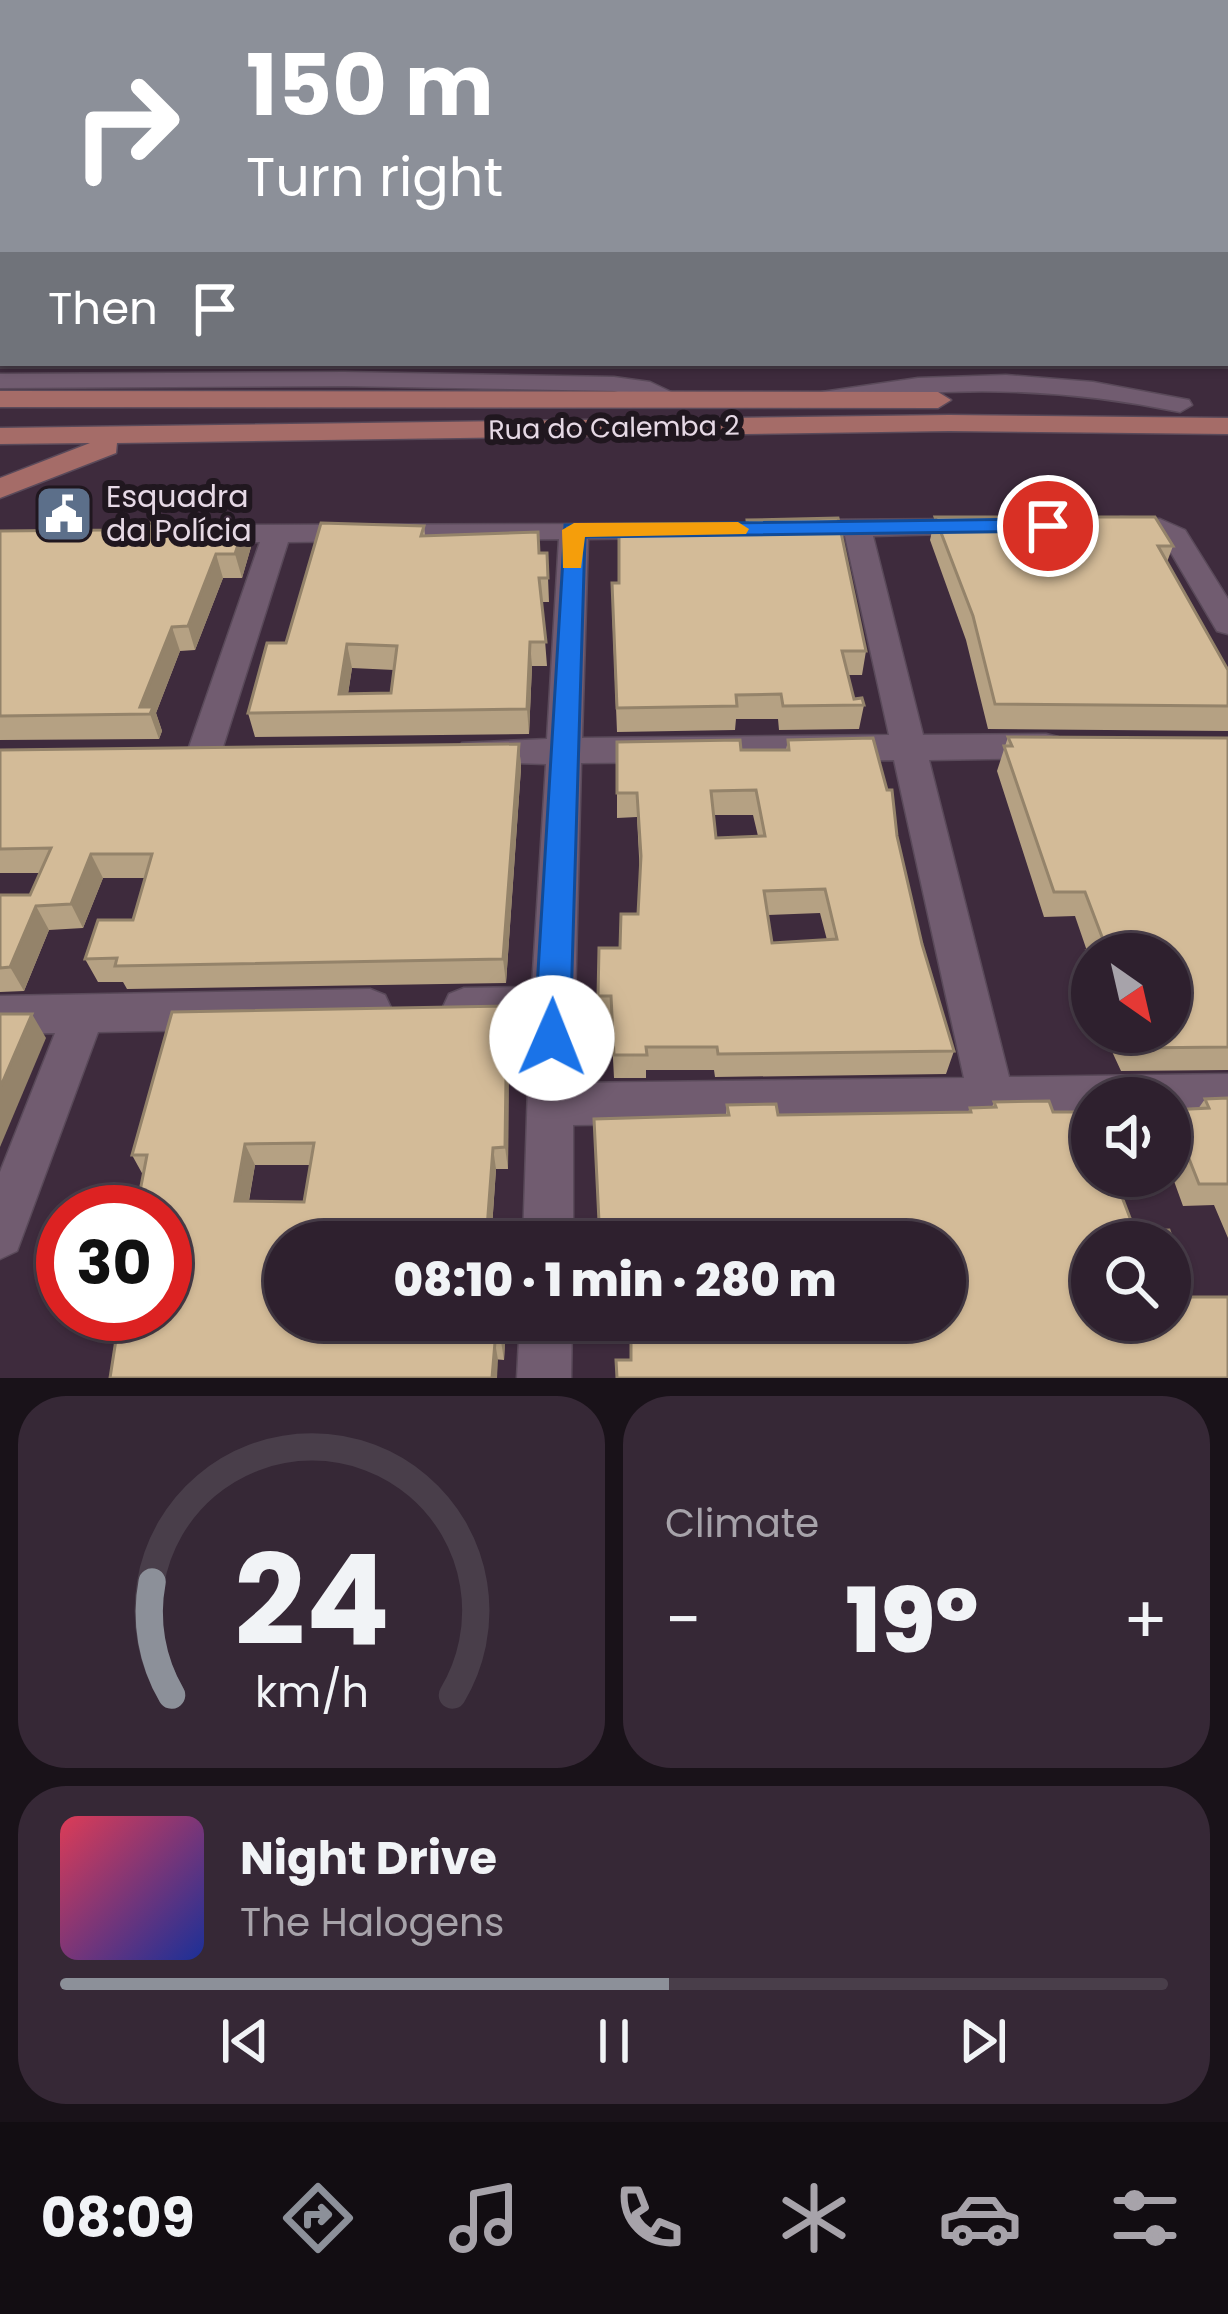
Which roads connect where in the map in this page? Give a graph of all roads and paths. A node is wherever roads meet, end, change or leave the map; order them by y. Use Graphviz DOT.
graph roads {
  1 [pos="668,366"];
  2 [pos="343,381"];
  3 [pos="15,385"];
  4 [pos="641,387"];
  5 [pos="676,400"];
  6 [pos="1228,405"];
  7 [pos="1228,426"];
  8 [pos="323,433"];
  9 [pos="199,434"];
  10 [pos="0,436"];
  11 [pos="0,489"];
  12 [pos="1000,526"];
  13 [pos="1096,526"];
  14 [pos="857,528"];
  15 [pos="692,529"];
  16 [pos="763,529"];
  17 [pos="574,530"];
  18 [pos="277,533"];
  19 [pos="171,534"];
  20 [pos="1228,624"];
  21 [pos="910,745"];
  22 [pos="1069,746"];
  23 [pos="563,751"];
  24 [pos="444,752"];
  25 [pos="204,753"];
  26 [pos="252,753"];
  27 [pos="159,754"];
  28 [pos="552,1005"];
  29 [pos="84,1012"];
  30 [pos="0,1015"];
  31 [pos="1228,1095"];
  32 [pos="991,1096"];
  33 [pos="551,1105"];
  34 [pos="548,1221"];
  35 [pos="0,1234"];
  36 [pos="545,1341"];
  37 [pos="544,1378"];
  1 -- 4 [label="street"];
  2 -- 3 [label="main road, Rua do Calemba 2"];
  2 -- 4 [label="street"];
  2 -- 5 [label="main road, Rua do Calemba 2"];
  2 -- 8 [label="main road"];
  4 -- 5 [label="street"];
  5 -- 6 [label="main road, Rua do Calemba 2"];
  7 -- 8 [label="main road, Rua do Calemba 2"];
  8 -- 9 [label="main road, Rua do Calemba 2"];
  9 -- 10 [label="main road, Rua do Calemba 2"];
  9 -- 11 [label="main road"];
  12 -- 14 [label="street"];
  13 -- 20 [label="street"];
  14 -- 16 [label="street"];
  14 -- 21 [label="street"];
  15 -- 17 [label="street"];
  17 -- 18 [label="street"];
  17 -- 23 [label="street"];
  18 -- 19 [label="street"];
  18 -- 25 [label="street"];
  21 -- 22 [label="street"];
  21 -- 23 [label="street"];
  21 -- 32 [label="street"];
  23 -- 24 [label="street"];
  23 -- 28 [label="street"];
  25 -- 26 [label="street"];
  25 -- 27 [label="street"];
  28 -- 29 [label="street"];
  28 -- 33 [label="street"];
  29 -- 30 [label="street"];
  29 -- 35 [label="street"];
  31 -- 32 [label="street"];
  32 -- 33 [label="street"];
  33 -- 34 [label="street"];
  36 -- 37 [label="street"];
}
